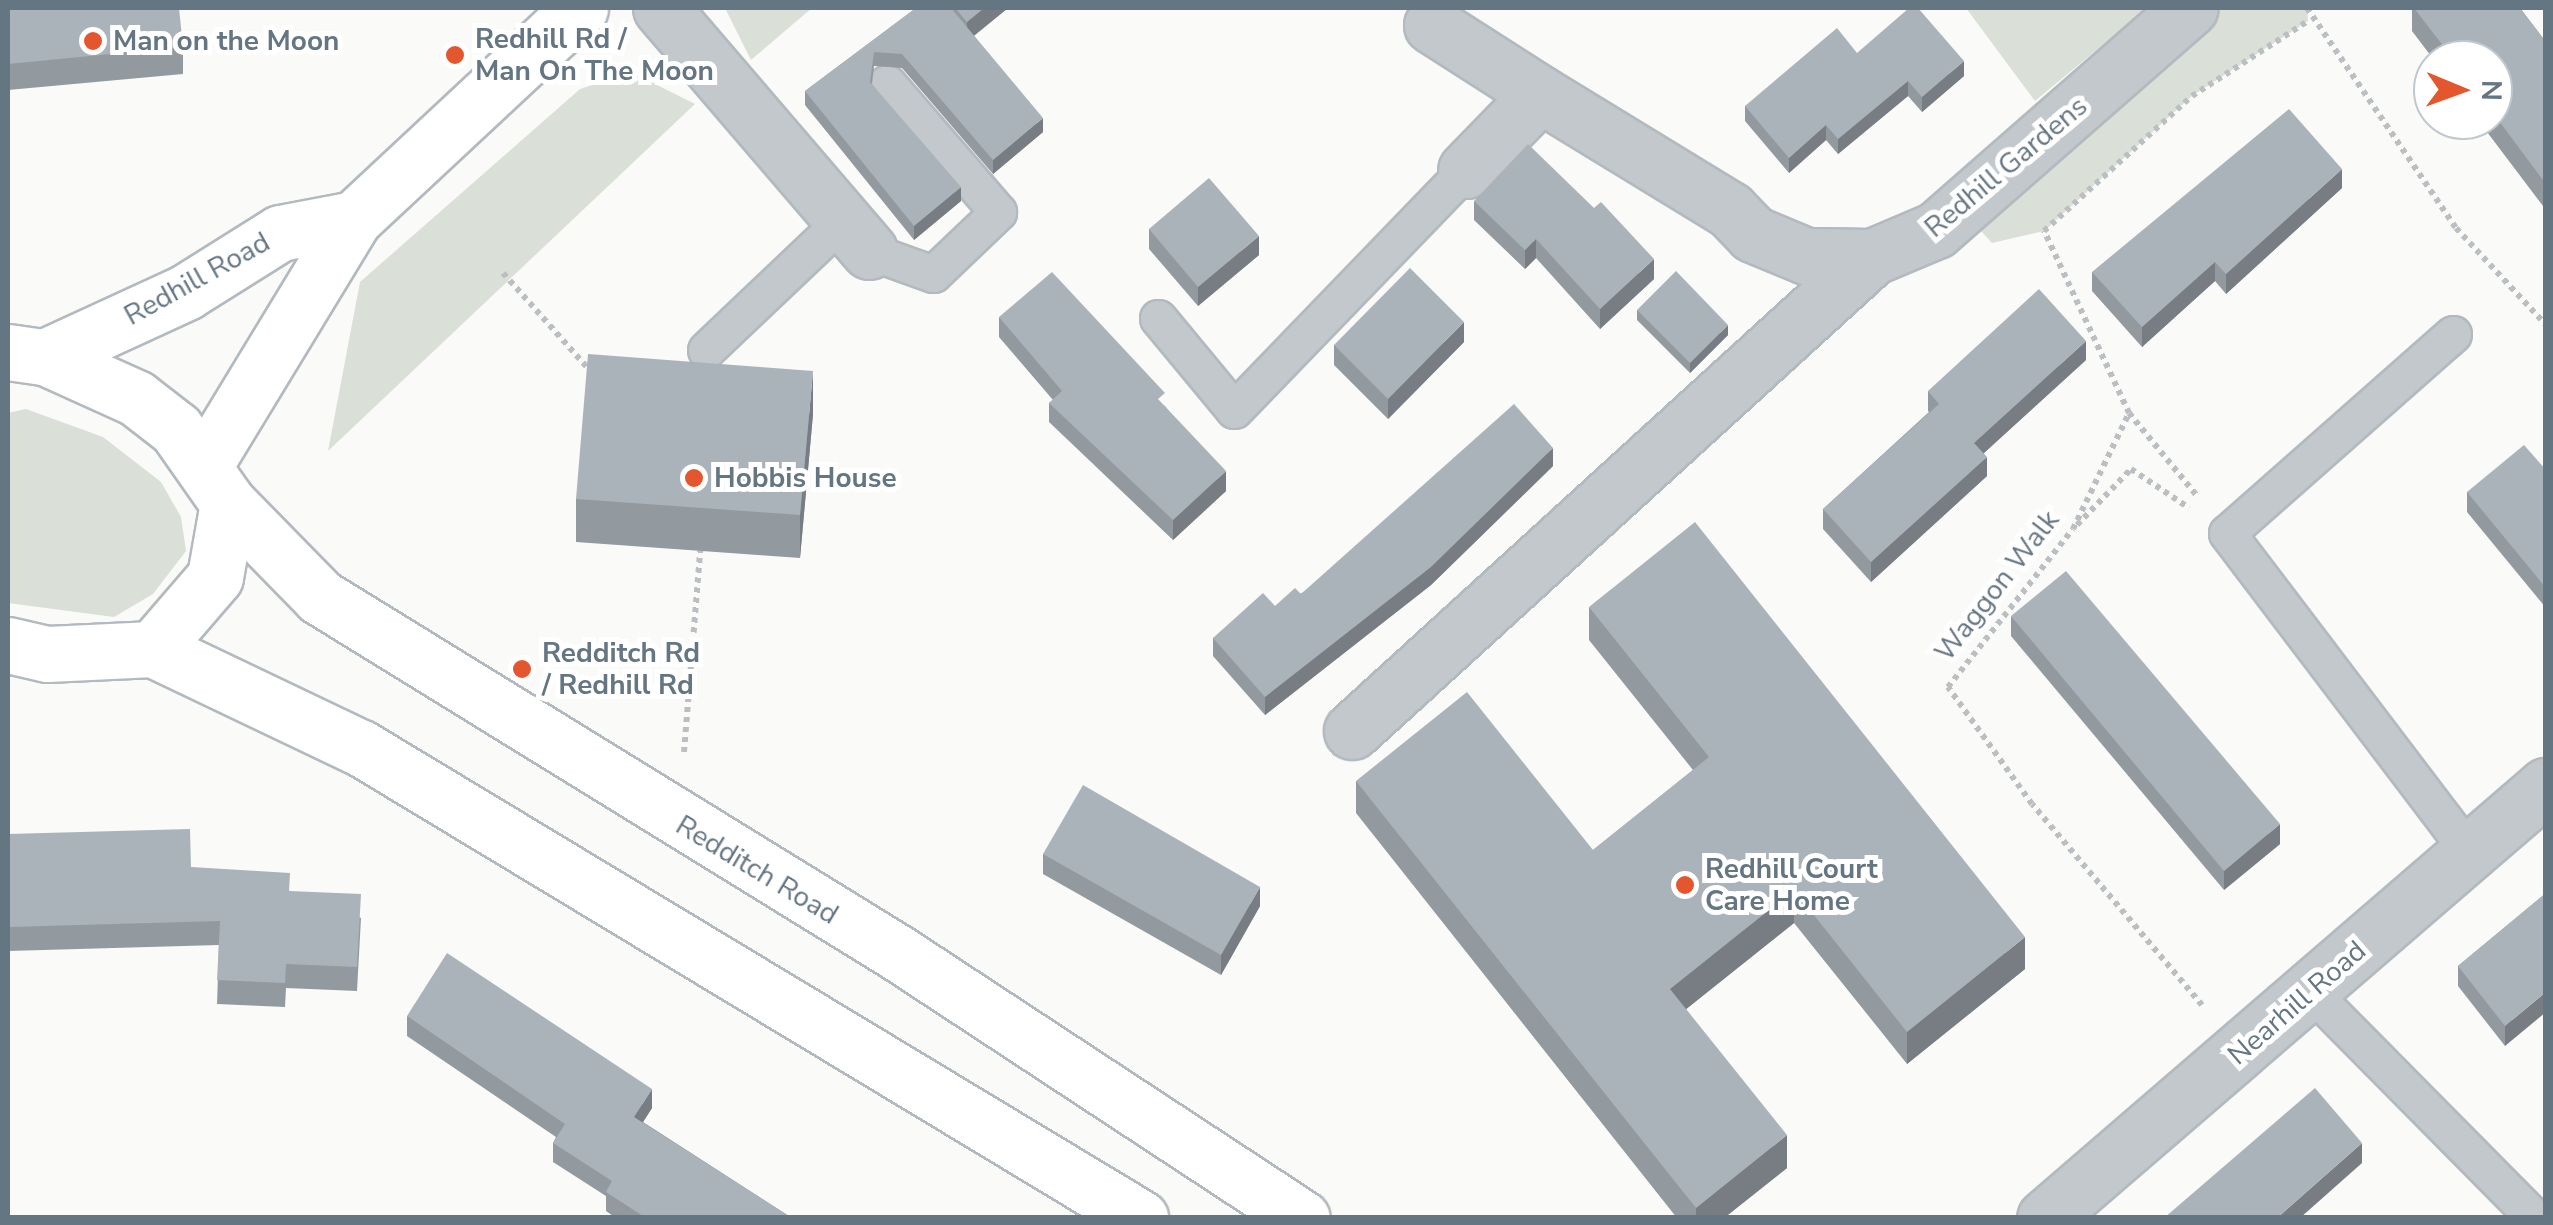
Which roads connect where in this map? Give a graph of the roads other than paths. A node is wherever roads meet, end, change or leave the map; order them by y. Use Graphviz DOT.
graph roads {
  1 [pos="580,8"];
  2 [pos="661,8"];
  3 [pos="2190,8"];
  4 [pos="1432,25"];
  5 [pos="887,83"];
  6 [pos="1540,94"];
  7 [pos="1466,170"];
  8 [pos="354,219"];
  9 [pos="855,236"];
  10 [pos="1872,257"];
  11 [pos="1158,318"];
  12 [pos="2454,334"];
  13 [pos="706,350"];
  14 [pos="26,355"];
  15 [pos="216,484"];
  16 [pos="8,645"];
  17 [pos="153,649"];
  18 [pos="1352,731"];
  19 [pos="2546,786"];
  20 [pos="2466,848"];
  21 [pos="2313,994"];
  22 [pos="1140,1218"];
  23 [pos="1302,1218"];
  24 [pos="2046,1218"];
  25 [pos="2535,1218"];
  1 -- 8 [label="main road"];
  2 -- 9 [label="street"];
  3 -- 10 [label="street, Redhill Gardens"];
  4 -- 6 [label="street, Redhill Gardens"];
  5 -- 9 [label="lane"];
  6 -- 7 [label="street"];
  6 -- 10 [label="street, Redhill Gardens"];
  7 -- 11 [label="lane"];
  8 -- 14 [label="main road, Redhill Road"];
  8 -- 15 [label="main road"];
  9 -- 13 [label="lane"];
  10 -- 18 [label="street"];
  12 -- 20 [label="lane"];
  14 -- 15 [label="main road, Redditch Road"];
  15 -- 17 [label="main road"];
  15 -- 23 [label="main road, Redditch Road"];
  16 -- 17 [label="main road"];
  17 -- 22 [label="main road"];
  19 -- 20 [label="street, Nearhill Road"];
  20 -- 21 [label="street, Nearhill Road"];
  21 -- 24 [label="street, Nearhill Road"];
  21 -- 25 [label="lane"];
}
